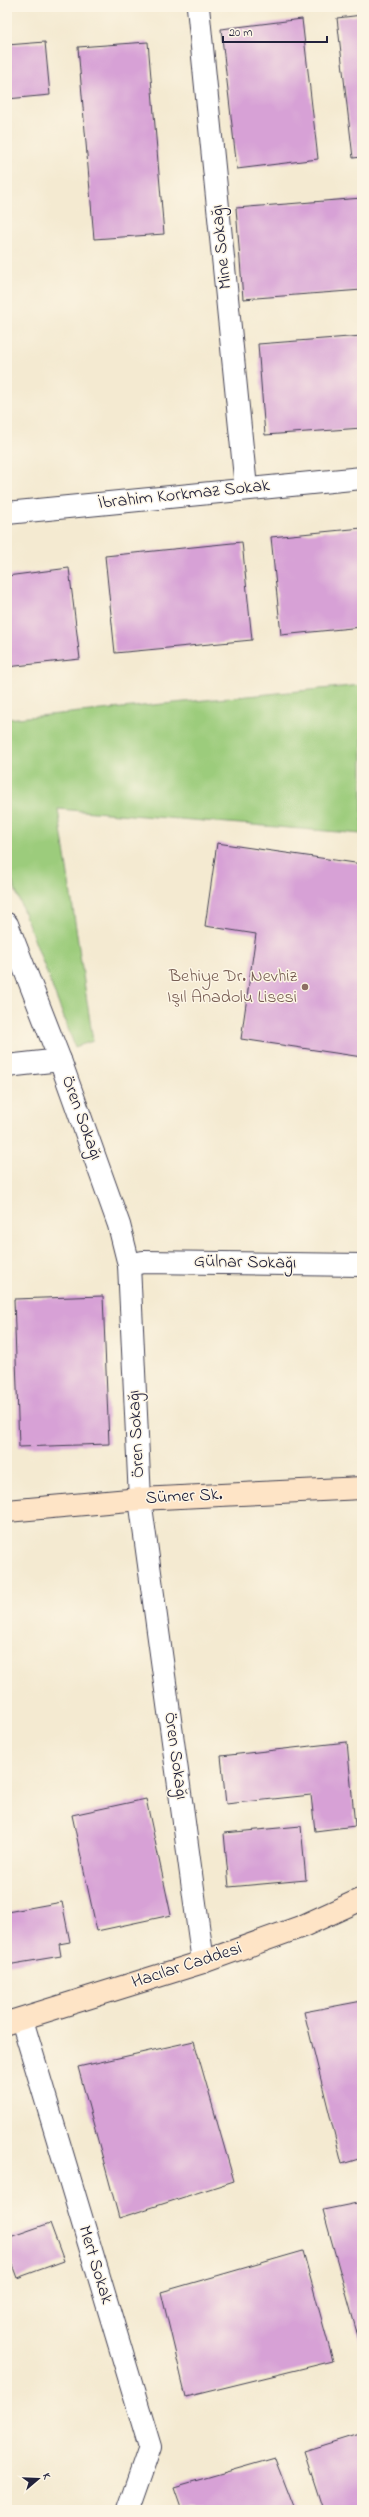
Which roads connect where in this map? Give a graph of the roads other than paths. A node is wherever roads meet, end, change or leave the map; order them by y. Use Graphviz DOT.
graph roads {
  1 [pos="198,7"];
  2 [pos="362,478"];
  3 [pos="246,488"];
  4 [pos="7,513"];
  5 [pos="7,924"];
  6 [pos="60,1060"];
  7 [pos="7,1066"];
  8 [pos="129,1265"];
  9 [pos="362,1265"];
  10 [pos="362,1488"];
  11 [pos="140,1499"];
  12 [pos="7,1511"];
  13 [pos="362,1899"];
  14 [pos="203,1962"];
  15 [pos="14,2021"];
  16 [pos="128,2510"];
  1 -- 3 [label="street, Mine Sokağı"];
  2 -- 3 [label="street, İbrahim Korkmaz Sokak"];
  3 -- 4 [label="street, İbrahim Korkmaz Sokak"];
  5 -- 6 [label="street, Ören Sokağı"];
  6 -- 7 [label="street"];
  6 -- 8 [label="street, Ören Sokağı"];
  8 -- 9 [label="street, Gülnar Sokağı"];
  8 -- 11 [label="street, Ören Sokağı"];
  10 -- 11 [label="street, Sümer Sk."];
  11 -- 12 [label="street, Sümer Sk."];
  11 -- 14 [label="street, Ören Sokağı"];
  13 -- 14 [label="street, Hacılar Caddesi"];
  14 -- 15 [label="street, Hacılar Caddesi"];
  15 -- 16 [label="street, Mert Sokak"];
}
